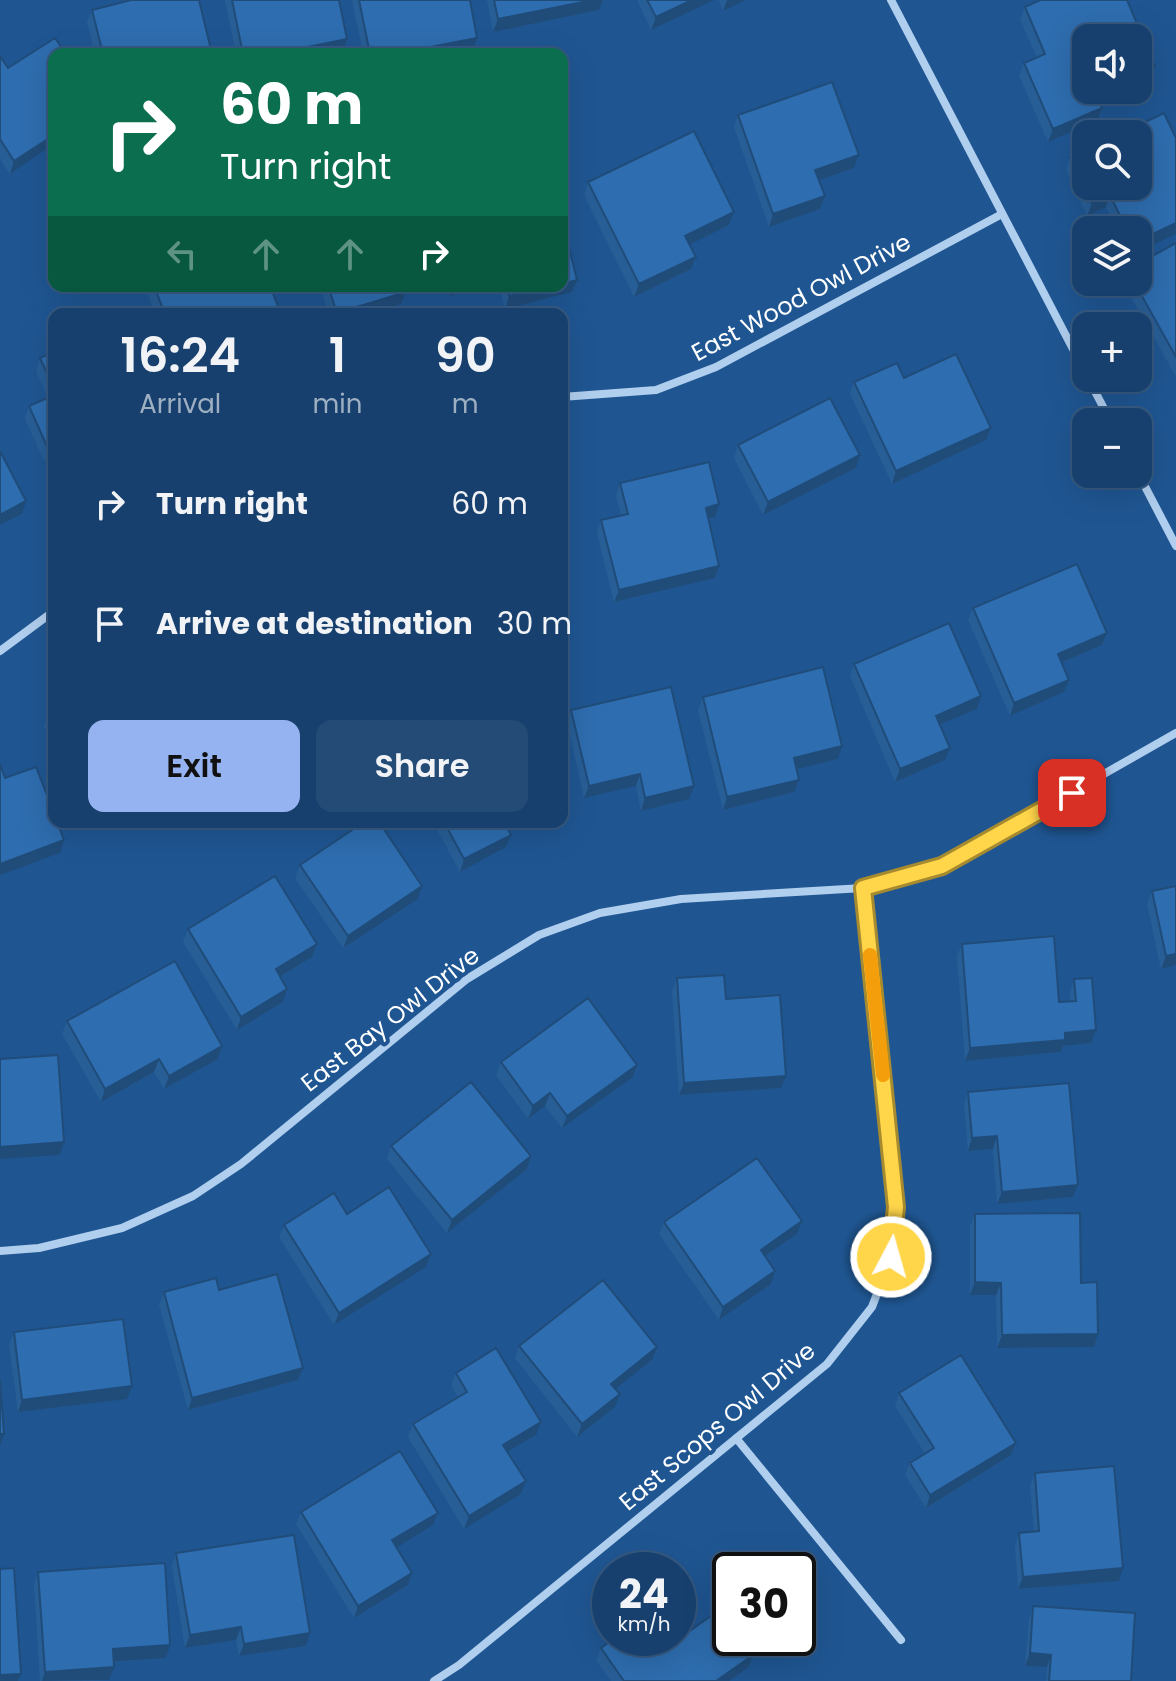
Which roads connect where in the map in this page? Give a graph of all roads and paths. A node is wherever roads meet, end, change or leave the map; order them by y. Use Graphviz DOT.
graph roads {
  1 [pos="891,0"];
  2 [pos="1002,214"];
  3 [pos="1072,347"];
  4 [pos="568,397"];
  5 [pos="1146,488"];
  6 [pos="1176,546"];
  7 [pos="48,615"];
  8 [pos="0,651"];
  9 [pos="1176,733"];
  10 [pos="863,888"];
  11 [pos="0,1251"];
  12 [pos="736,1438"];
  13 [pos="901,1640"];
  14 [pos="434,1681"];
  1 -- 2 [label="street"];
  2 -- 3 [label="street"];
  2 -- 4 [label="street, East Wood Owl Drive"];
  5 -- 6 [label="street"];
  7 -- 8 [label="street"];
  9 -- 10 [label="street, East Bay Owl Drive"];
  10 -- 11 [label="street, East Bay Owl Drive"];
  10 -- 12 [label="street, East Scops Owl Drive"];
  12 -- 13 [label="street"];
  12 -- 14 [label="street, East Scops Owl Drive"];
}
